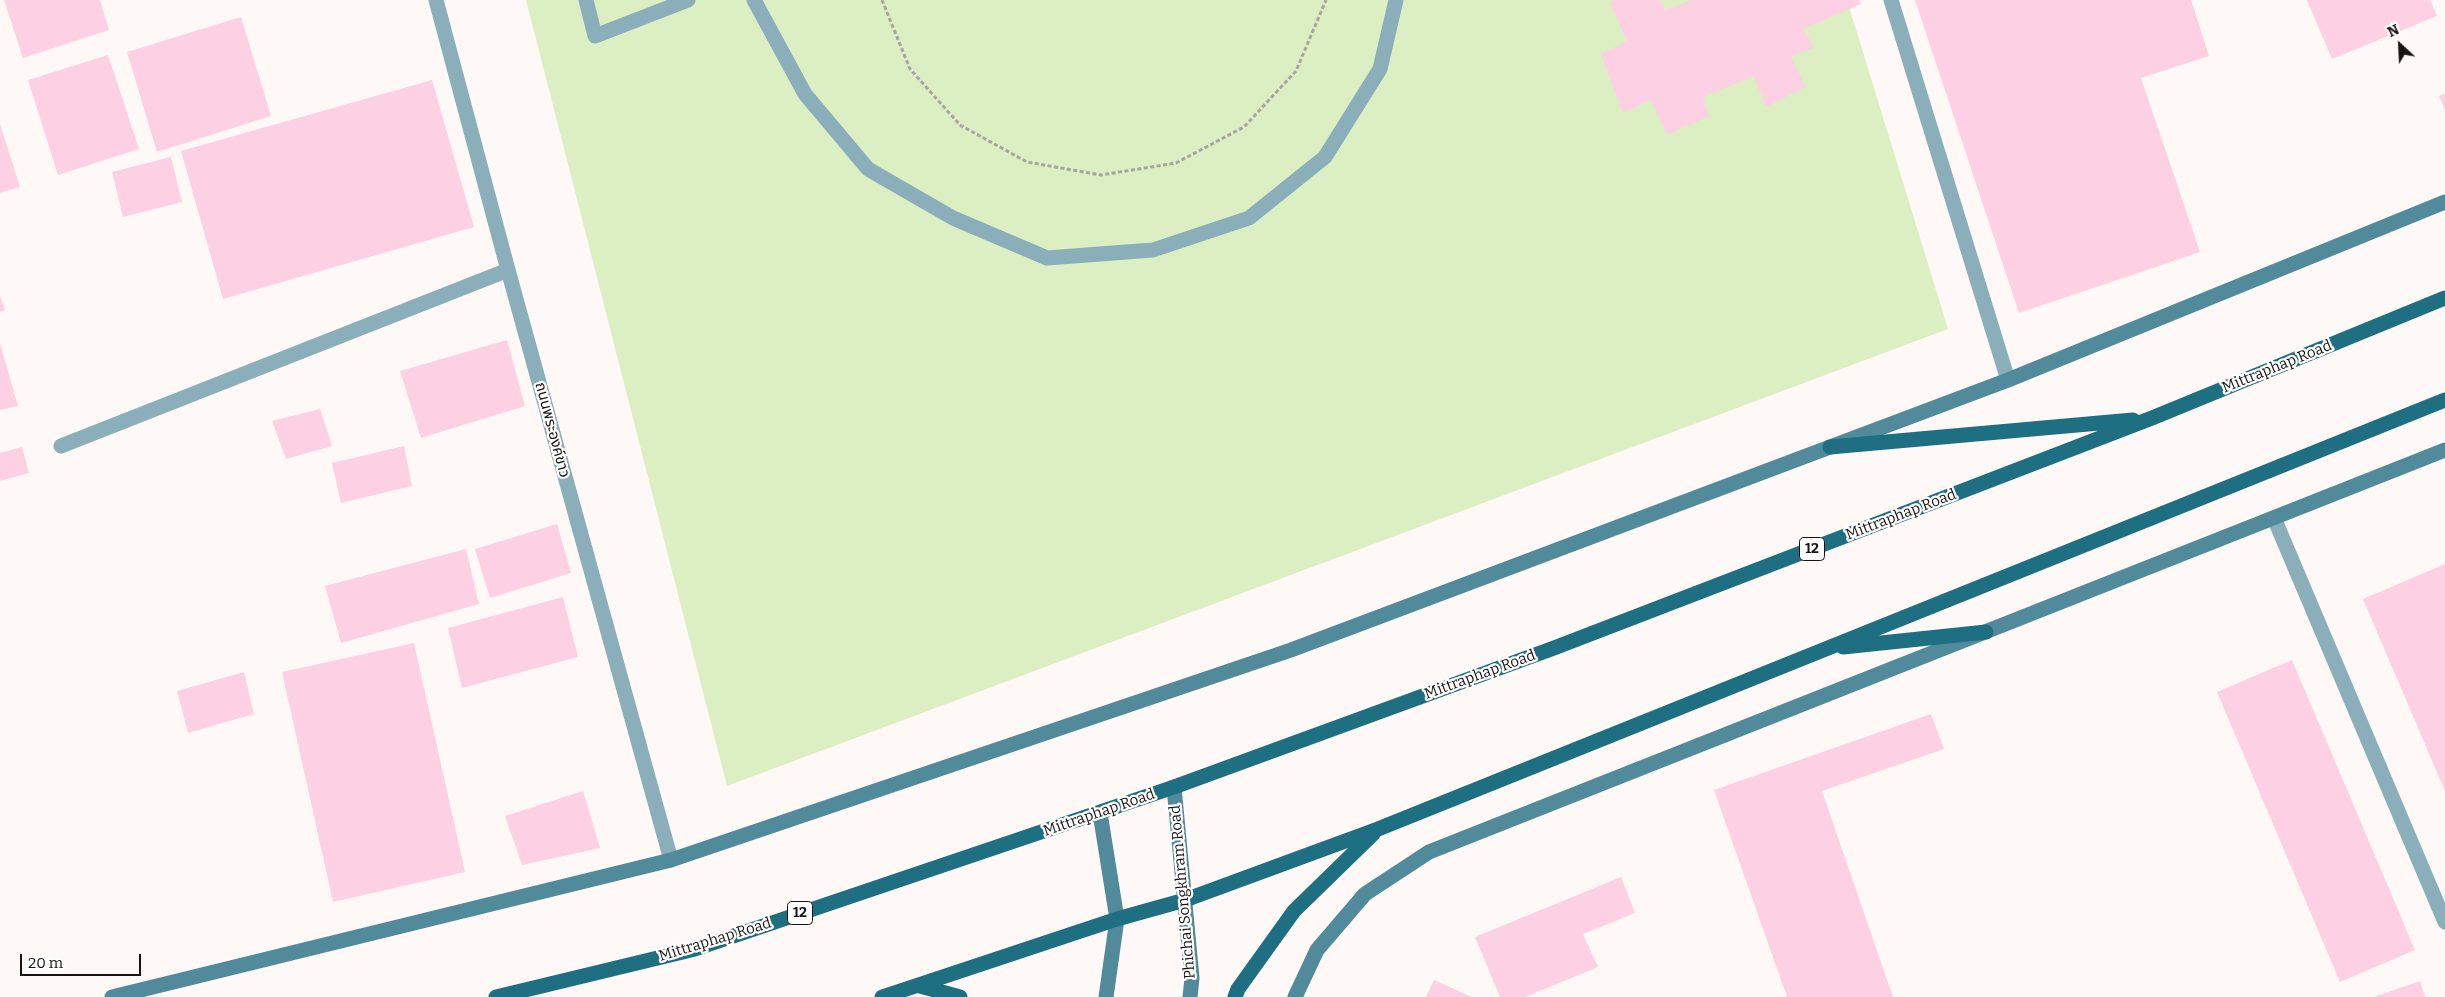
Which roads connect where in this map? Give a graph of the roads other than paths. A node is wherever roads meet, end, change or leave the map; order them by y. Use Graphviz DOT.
graph roads {
  1 [pos="436,0"];
  2 [pos="586,0"];
  3 [pos="687,0"];
  4 [pos="754,0"];
  5 [pos="1396,0"];
  6 [pos="1891,0"];
  7 [pos="2445,202"];
  8 [pos="508,270"];
  9 [pos="2445,298"];
  10 [pos="2008,380"];
  11 [pos="2445,400"];
  12 [pos="2152,418"];
  13 [pos="61,446"];
  14 [pos="1830,447"];
  15 [pos="2445,450"];
  16 [pos="2274,518"];
  17 [pos="1986,632"];
  18 [pos="1825,649"];
  19 [pos="1174,787"];
  20 [pos="1100,813"];
  21 [pos="1378,829"];
  22 [pos="671,860"];
  23 [pos="1185,900"];
  24 [pos="1117,918"];
  25 [pos="2445,922"];
  26 [pos="920,986"];
  27 [pos="112,997"];
  28 [pos="496,997"];
  29 [pos="882,997"];
  30 [pos="960,997"];
  31 [pos="1106,997"];
  32 [pos="1190,997"];
  33 [pos="1235,997"];
  34 [pos="1296,997"];
  1 -- 8 [label="street, ถนนพระองค์ขาว"];
  2 -- 3 [label="street"];
  4 -- 5 [label="street"];
  6 -- 10 [label="street"];
  7 -- 10 [label="main road"];
  8 -- 13 [label="street"];
  8 -- 22 [label="street, ถนนพระองค์ขาว"];
  9 -- 12 [label="main road, Mittraphap Road / 12"];
  10 -- 14 [label="main road"];
  11 -- 18 [label="main road"];
  12 -- 14 [label="main road"];
  12 -- 19 [label="main road, Mittraphap Road / 12"];
  14 -- 22 [label="main road"];
  15 -- 16 [label="main road"];
  16 -- 17 [label="main road"];
  16 -- 25 [label="street"];
  17 -- 18 [label="main road"];
  17 -- 34 [label="main road"];
  18 -- 21 [label="main road"];
  19 -- 20 [label="main road, Mittraphap Road / 12"];
  19 -- 23 [label="main road, Phichai Songkhram Road"];
  20 -- 24 [label="main road"];
  20 -- 28 [label="main road, Mittraphap Road / 12"];
  21 -- 23 [label="main road"];
  21 -- 33 [label="main road"];
  22 -- 27 [label="main road"];
  23 -- 24 [label="main road"];
  23 -- 32 [label="main road, Phichai Songkhram Road"];
  24 -- 26 [label="main road"];
  24 -- 31 [label="main road"];
  26 -- 29 [label="main road"];
  26 -- 30 [label="main road"];
}
